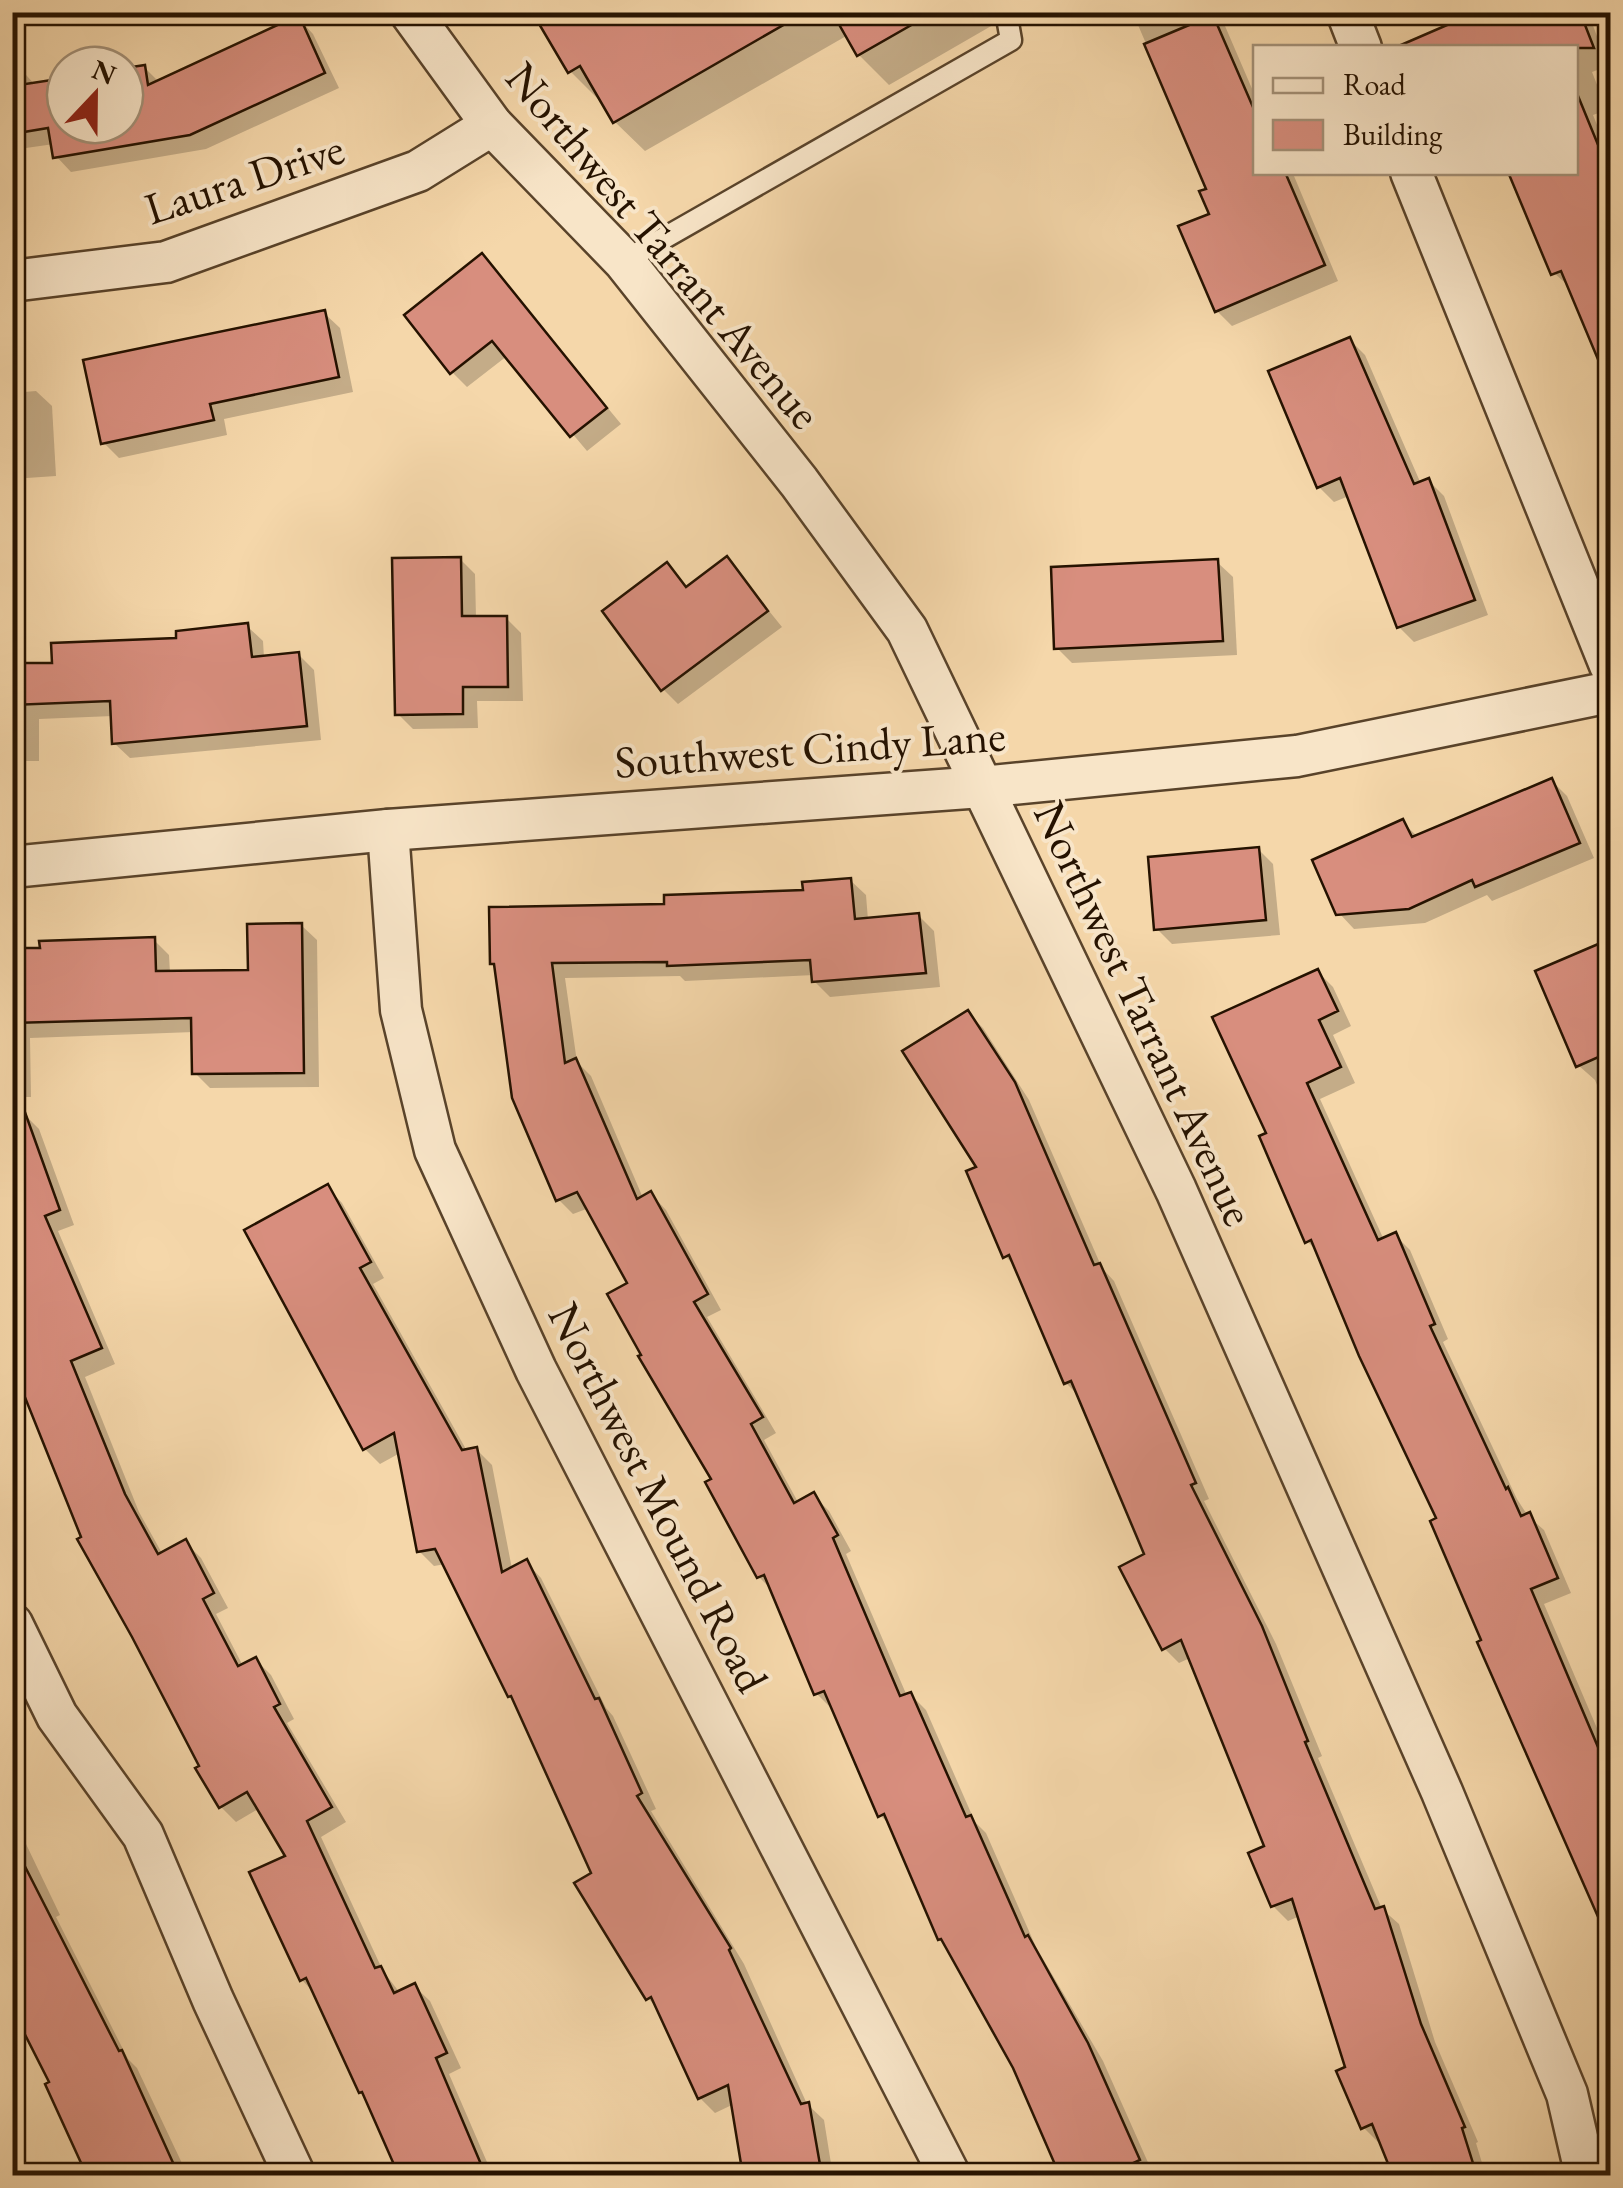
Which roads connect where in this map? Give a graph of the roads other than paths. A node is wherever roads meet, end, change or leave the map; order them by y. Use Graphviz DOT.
graph roads {
  1 [pos="410,12"];
  2 [pos="1006,12"];
  3 [pos="1346,12"];
  4 [pos="1360,45"];
  5 [pos="492,125"];
  6 [pos="1412,175"];
  7 [pos="624,261"];
  8 [pos="12,281"];
  9 [pos="1610,665"];
  10 [pos="1610,692"];
  11 [pos="982,787"];
  12 [pos="388,830"];
  13 [pos="12,866"];
  14 [pos="12,1624"];
  15 [pos="295,2176"];
  16 [pos="950,2176"];
  17 [pos="1586,2176"];
  1 -- 5 [label="street, Northwest Tarrant Avenue"];
  2 -- 7 [label="lane"];
  3 -- 4 [label="street"];
  5 -- 7 [label="street, Northwest Tarrant Avenue"];
  5 -- 8 [label="street, Laura Drive"];
  6 -- 9 [label="street"];
  7 -- 11 [label="street, Northwest Tarrant Avenue"];
  10 -- 11 [label="street, Southwest Cindy Lane"];
  11 -- 12 [label="street, Southwest Cindy Lane"];
  11 -- 17 [label="street, Northwest Tarrant Avenue"];
  12 -- 13 [label="street, Southwest Cindy Lane"];
  12 -- 16 [label="street, Northwest Mound Road"];
  14 -- 15 [label="street"];
}
